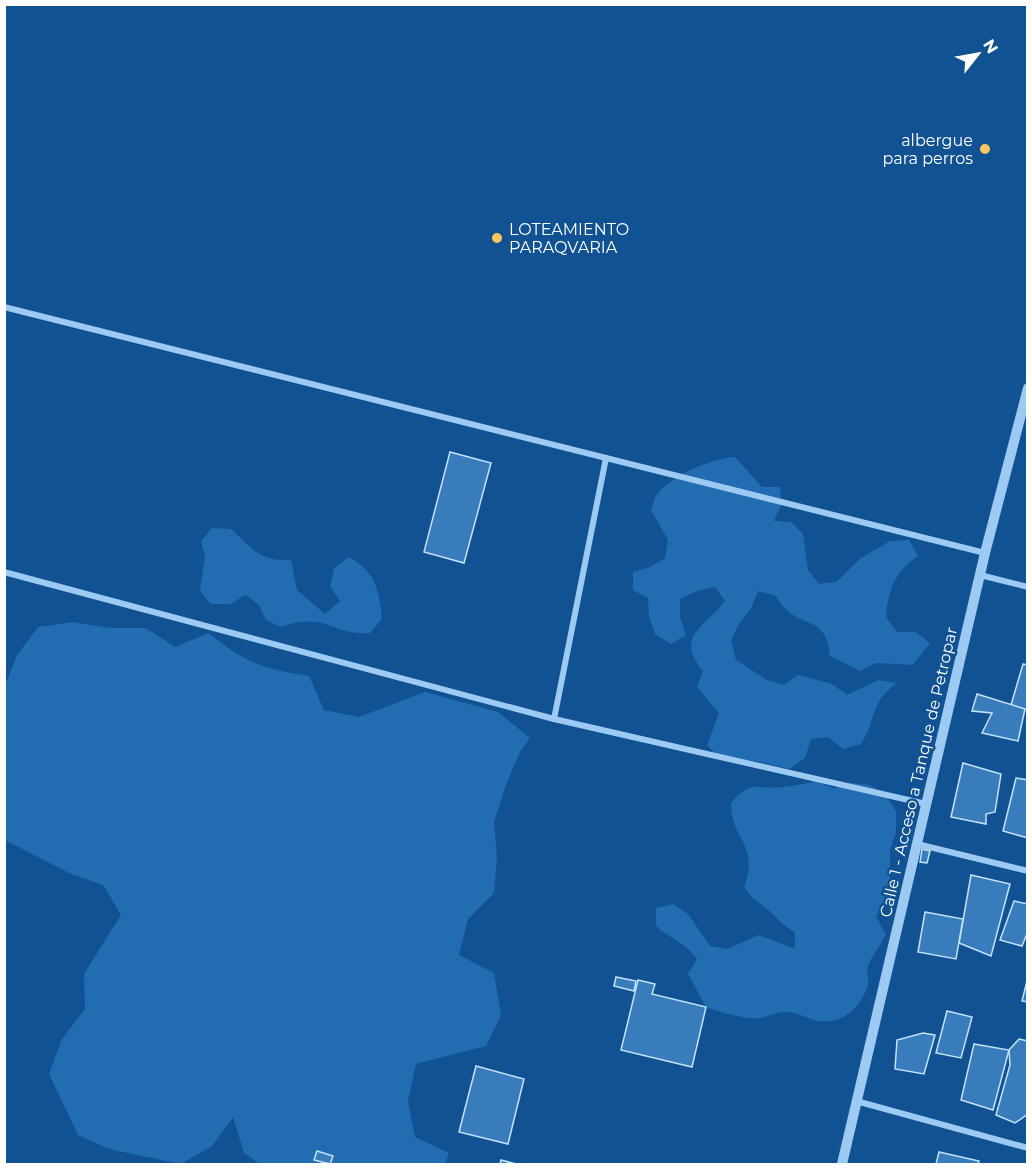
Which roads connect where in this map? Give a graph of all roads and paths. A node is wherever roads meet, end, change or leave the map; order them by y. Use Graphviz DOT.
graph roads {
  1 [pos="4,307"];
  2 [pos="1028,388"];
  3 [pos="606,458"];
  4 [pos="985,553"];
  5 [pos="4,572"];
  6 [pos="980,575"];
  7 [pos="1028,587"];
  8 [pos="554,719"];
  9 [pos="926,804"];
  10 [pos="917,844"];
  11 [pos="1028,871"];
  12 [pos="856,1101"];
  13 [pos="1028,1148"];
  14 [pos="842,1164"];
  1 -- 3 [label="street"];
  2 -- 4 [label="street, Calle 1 - Acceso a Tanque de Petropar"];
  3 -- 4 [label="street"];
  3 -- 8 [label="street"];
  4 -- 6 [label="street, Calle 1 - Acceso a Tanque de Petropar"];
  5 -- 8 [label="street"];
  6 -- 7 [label="street"];
  6 -- 9 [label="street, Calle 1 - Acceso a Tanque de Petropar"];
  8 -- 9 [label="street"];
  9 -- 10 [label="street, Calle 1 - Acceso a Tanque de Petropar"];
  10 -- 11 [label="street"];
  10 -- 12 [label="street, Calle 1 - Acceso a Tanque de Petropar"];
  12 -- 13 [label="street"];
  12 -- 14 [label="street, Calle 1 - Acceso a Tanque de Petropar"];
}
